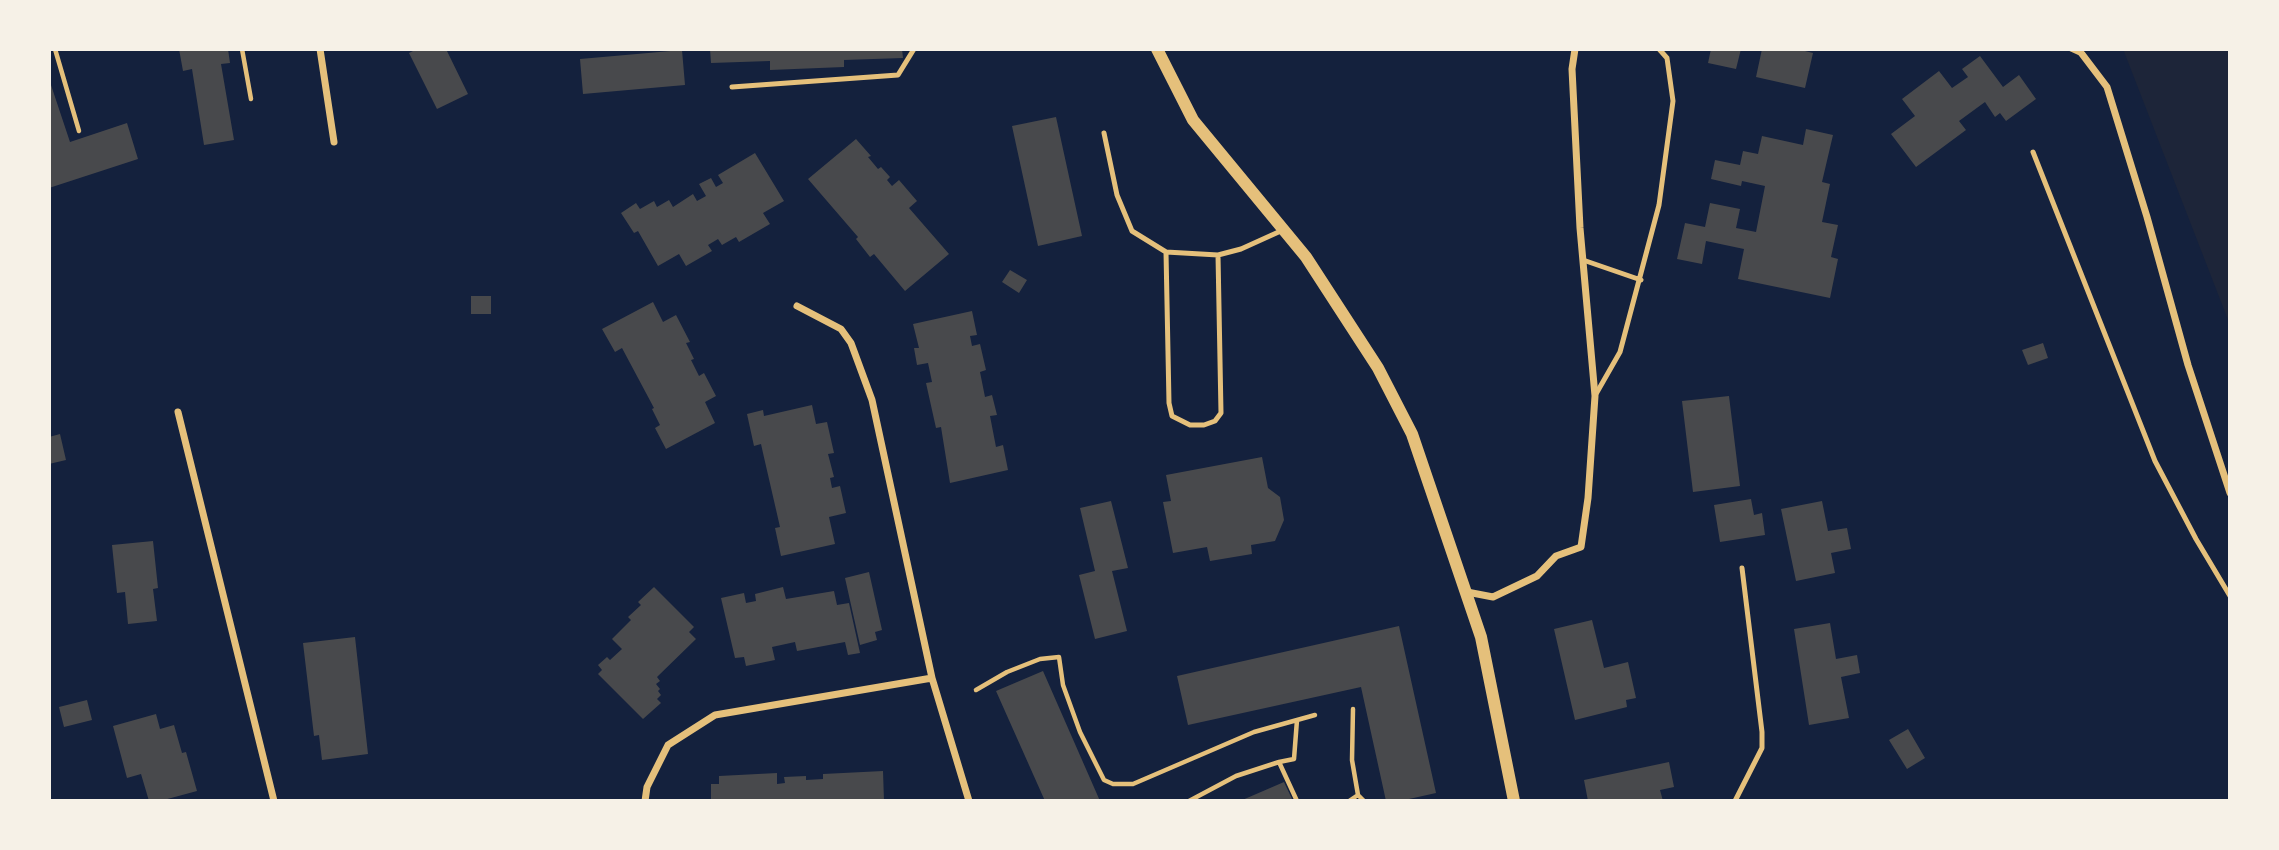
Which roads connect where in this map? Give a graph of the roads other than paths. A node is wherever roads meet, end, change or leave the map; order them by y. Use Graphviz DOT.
graph roads {
  1 [pos="320,49"];
  2 [pos="914,49"];
  3 [pos="1157,49"];
  4 [pos="1575,49"];
  5 [pos="1659,49"];
  6 [pos="2071,49"];
  7 [pos="2081,52"];
  8 [pos="732,87"];
  9 [pos="1104,133"];
  10 [pos="334,142"];
  11 [pos="2033,152"];
  12 [pos="1283,230"];
  13 [pos="1166,252"];
  14 [pos="1218,255"];
  15 [pos="1583,260"];
  16 [pos="1640,280"];
  17 [pos="797,306"];
  18 [pos="1595,396"];
  19 [pos="178,412"];
  20 [pos="2230,493"];
  21 [pos="1742,568"];
  22 [pos="1467,593"];
  23 [pos="2230,596"];
  24 [pos="932,678"];
  25 [pos="274,801"];
  26 [pos="645,801"];
  27 [pos="969,801"];
  28 [pos="1514,801"];
  29 [pos="1735,801"];
  1 -- 10 [label="street"];
  2 -- 8 [label="lane"];
  3 -- 12 [label="street"];
  4 -- 15 [label="street"];
  5 -- 16 [label="lane"];
  6 -- 7 [label="lane"];
  7 -- 20 [label="street"];
  9 -- 13 [label="lane"];
  11 -- 23 [label="lane"];
  12 -- 14 [label="lane"];
  12 -- 22 [label="street"];
  13 -- 14 [label="lane"];
  13 -- 14 [label="lane"];
  15 -- 16 [label="lane"];
  15 -- 18 [label="street"];
  16 -- 18 [label="lane"];
  17 -- 24 [label="street"];
  18 -- 22 [label="street"];
  19 -- 25 [label="street"];
  21 -- 29 [label="lane"];
  22 -- 28 [label="street"];
  24 -- 26 [label="street"];
  24 -- 27 [label="street"];
}
